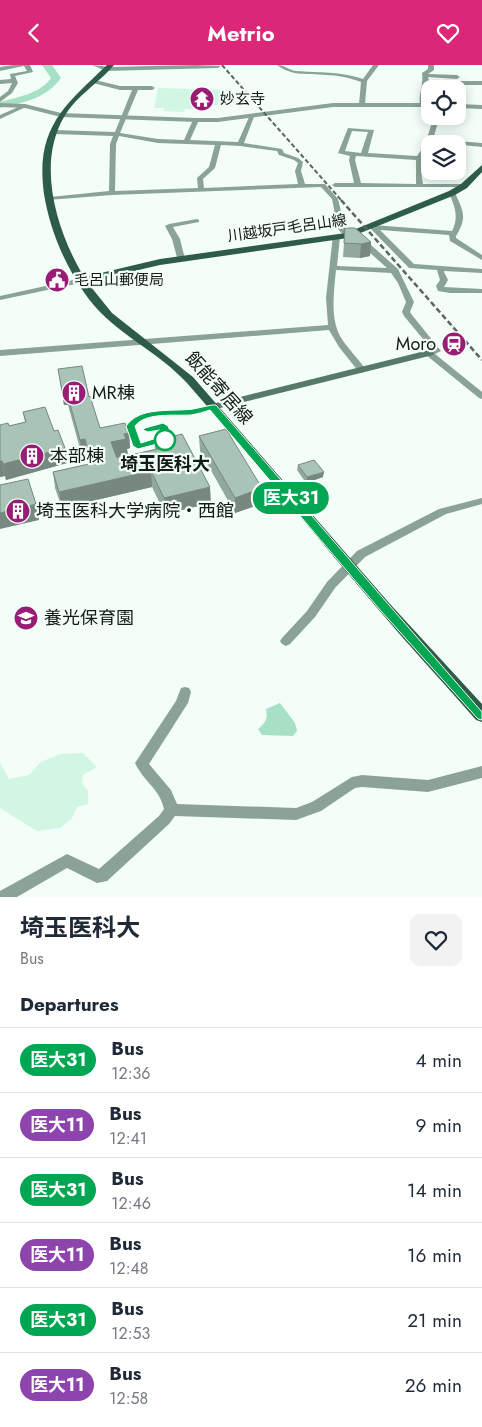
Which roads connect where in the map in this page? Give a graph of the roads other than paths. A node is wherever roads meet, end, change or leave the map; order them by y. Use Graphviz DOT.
graph roads {
  1 [pos="24,65"];
  2 [pos="95,65"];
  3 [pos="280,65"];
  4 [pos="376,65"];
  5 [pos="431,65"];
  6 [pos="218,66"];
  7 [pos="108,68"];
  8 [pos="0,69"];
  9 [pos="426,75"];
  10 [pos="427,80"];
  11 [pos="466,80"];
  12 [pos="364,81"];
  13 [pos="0,82"];
  14 [pos="95,82"];
  15 [pos="14,83"];
  16 [pos="466,83"];
  17 [pos="482,83"];
  18 [pos="152,88"];
  19 [pos="0,89"];
  20 [pos="135,89"];
  21 [pos="0,99"];
  22 [pos="362,104"];
  23 [pos="421,104"];
  24 [pos="0,105"];
  25 [pos="22,106"];
  26 [pos="466,106"];
  27 [pos="482,107"];
  28 [pos="61,115"];
  29 [pos="253,115"];
  30 [pos="0,117"];
  31 [pos="123,117"];
  32 [pos="196,120"];
  33 [pos="54,131"];
  34 [pos="116,134"];
  35 [pos="186,142"];
  36 [pos="220,143"];
  37 [pos="240,144"];
  38 [pos="466,145"];
  39 [pos="482,145"];
  40 [pos="466,149"];
  41 [pos="482,150"];
  42 [pos="354,154"];
  43 [pos="421,154"];
  44 [pos="364,155"];
  45 [pos="419,157"];
  46 [pos="482,167"];
  47 [pos="302,185"];
  48 [pos="335,185"];
  49 [pos="358,185"];
  50 [pos="420,185"];
  51 [pos="464,186"];
  52 [pos="201,189"];
  53 [pos="112,193"];
  54 [pos="452,193"];
  55 [pos="50,199"];
  56 [pos="196,221"];
  57 [pos="373,227"];
  58 [pos="454,233"];
  59 [pos="351,234"];
  60 [pos="336,237"];
  61 [pos="182,259"];
  62 [pos="482,259"];
  63 [pos="334,268"];
  64 [pos="441,269"];
  65 [pos="395,271"];
  66 [pos="482,271"];
  67 [pos="82,281"];
  68 [pos="482,291"];
  69 [pos="0,298"];
  70 [pos="332,327"];
  71 [pos="142,341"];
  72 [pos="0,353"];
  73 [pos="429,353"];
  74 [pos="362,370"];
  75 [pos="482,396"];
  76 [pos="212,407"];
  77 [pos="482,501"];
  78 [pos="348,566"];
  79 [pos="286,641"];
  80 [pos="185,692"];
  81 [pos="482,715"];
  82 [pos="482,771"];
  83 [pos="172,810"];
  84 [pos="3,897"];
  1 -- 8 [label="street"];
  1 -- 15 [label="street"];
  2 -- 7 [label="street"];
  3 -- 12 [label="street"];
  4 -- 12 [label="street"];
  5 -- 9 [label="street"];
  6 -- 7 [label="street"];
  7 -- 14 [label="main road, 飯能寄居線"];
  9 -- 10 [label="street"];
  9 -- 11 [label="street"];
  12 -- 22 [label="street"];
  13 -- 15 [label="street"];
  14 -- 20 [label="street"];
  14 -- 28 [label="main road, 飯能寄居線"];
  15 -- 19 [label="street"];
  15 -- 21 [label="street"];
  16 -- 17 [label="street"];
  18 -- 20 [label="street"];
  20 -- 31 [label="street"];
  22 -- 23 [label="street"];
  22 -- 29 [label="street"];
  24 -- 25 [label="street"];
  25 -- 28 [label="street"];
  25 -- 30 [label="street"];
  26 -- 27 [label="street"];
  28 -- 31 [label="street"];
  28 -- 33 [label="main road, 飯能寄居線"];
  29 -- 32 [label="street"];
  29 -- 37 [label="street"];
  31 -- 32 [label="street"];
  31 -- 34 [label="street"];
  32 -- 35 [label="street"];
  33 -- 34 [label="street"];
  33 -- 55 [label="main road, 飯能寄居線"];
  34 -- 35 [label="street"];
  34 -- 53 [label="street"];
  35 -- 36 [label="street"];
  36 -- 37 [label="street"];
  36 -- 52 [label="street"];
  37 -- 47 [label="street"];
  38 -- 39 [label="street"];
  40 -- 41 [label="street"];
  42 -- 44 [label="street"];
  42 -- 44 [label="street"];
  42 -- 49 [label="street"];
  43 -- 45 [label="street"];
  44 -- 45 [label="street"];
  45 -- 50 [label="street"];
  46 -- 51 [label="main road, 川越坂戸毛呂山線"];
  47 -- 52 [label="street"];
  47 -- 59 [label="street"];
  48 -- 49 [label="street"];
  49 -- 50 [label="street"];
  50 -- 51 [label="street"];
  51 -- 54 [label="main road, 川越坂戸毛呂山線"];
  52 -- 53 [label="street"];
  53 -- 55 [label="street"];
  54 -- 57 [label="main road, 川越坂戸毛呂山線"];
  54 -- 58 [label="street"];
  55 -- 67 [label="main road, 飯能寄居線"];
  56 -- 61 [label="street"];
  57 -- 58 [label="street"];
  57 -- 59 [label="main road, 川越坂戸毛呂山線"];
  57 -- 64 [label="street"];
  58 -- 62 [label="street"];
  59 -- 60 [label="main road, 川越坂戸毛呂山線"];
  59 -- 65 [label="street"];
  60 -- 61 [label="main road, 川越坂戸毛呂山線"];
  60 -- 63 [label="street"];
  61 -- 67 [label="main road, 川越坂戸毛呂山線"];
  63 -- 65 [label="street"];
  63 -- 70 [label="street"];
  64 -- 66 [label="street"];
  64 -- 68 [label="street"];
  65 -- 73 [label="street"];
  67 -- 69 [label="street"];
  67 -- 71 [label="main road, 飯能寄居線"];
  70 -- 71 [label="street"];
  70 -- 74 [label="street"];
  71 -- 72 [label="street"];
  71 -- 76 [label="main road, 飯能寄居線"];
  73 -- 74 [label="main road"];
  73 -- 75 [label="street"];
  74 -- 76 [label="main road"];
  76 -- 78 [label="main road, 飯能寄居線"];
  77 -- 78 [label="street"];
  78 -- 79 [label="street"];
  78 -- 81 [label="main road, 飯能寄居線"];
  80 -- 83 [label="street"];
  82 -- 83 [label="street"];
  83 -- 84 [label="street"];
}
